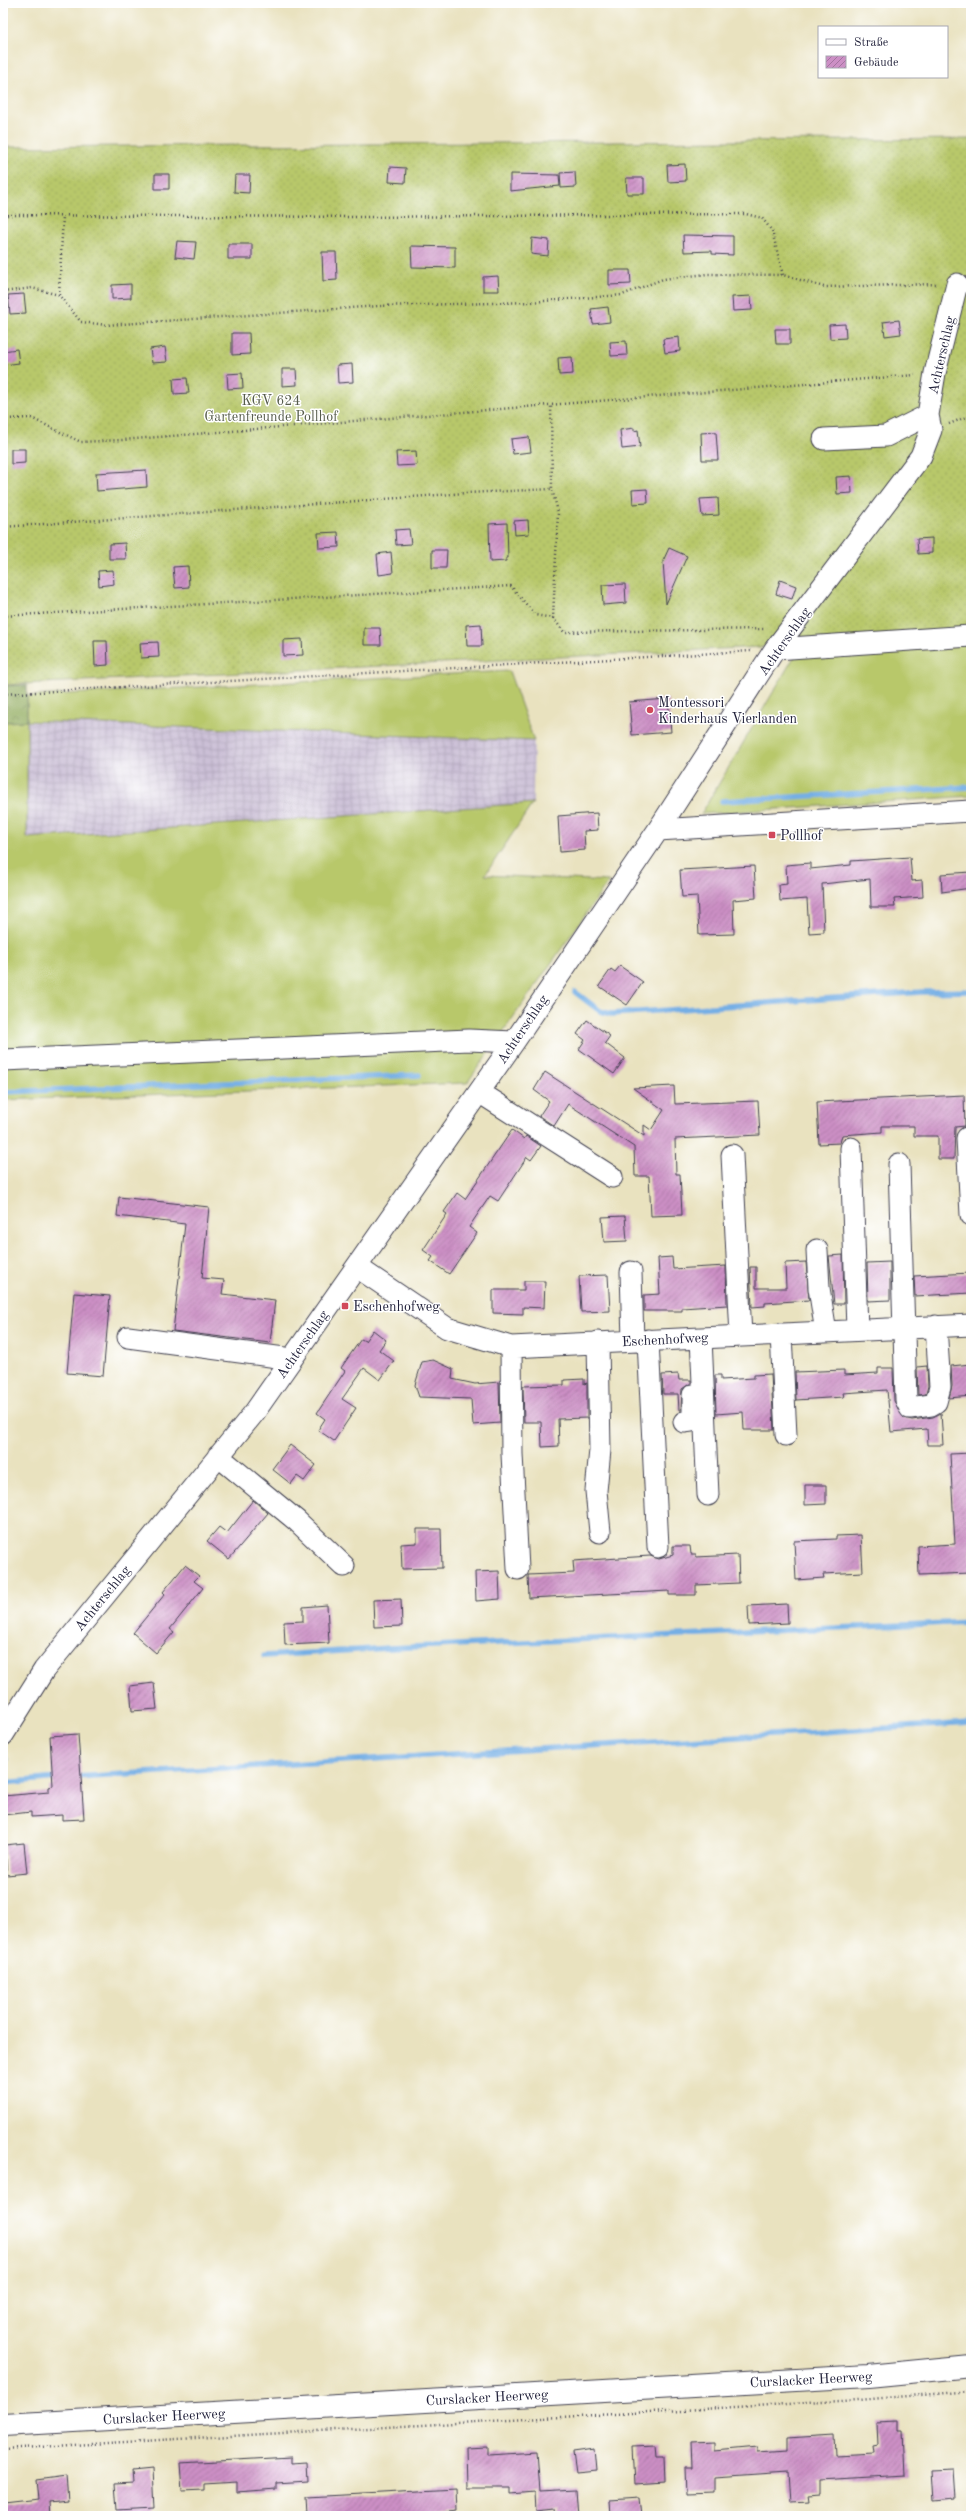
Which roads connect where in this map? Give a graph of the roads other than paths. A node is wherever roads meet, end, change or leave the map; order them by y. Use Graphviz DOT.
graph roads {
  1 [pos="957,284"];
  2 [pos="928,415"];
  3 [pos="824,439"];
  4 [pos="971,636"];
  5 [pos="776,649"];
  6 [pos="971,811"];
  7 [pos="658,830"];
  8 [pos="514,1042"];
  9 [pos="3,1060"];
  10 [pos="479,1092"];
  11 [pos="967,1138"];
  12 [pos="850,1148"];
  13 [pos="732,1155"];
  14 [pos="899,1164"];
  15 [pos="612,1177"];
  16 [pos="971,1215"];
  17 [pos="817,1250"];
  18 [pos="357,1267"];
  19 [pos="631,1272"];
  20 [pos="971,1325"];
  21 [pos="936,1326"];
  22 [pos="906,1328"];
  23 [pos="857,1330"];
  24 [pos="826,1332"];
  25 [pos="781,1334"];
  26 [pos="128,1336"];
  27 [pos="741,1336"];
  28 [pos="695,1338"];
  29 [pos="641,1340"];
  30 [pos="598,1342"];
  31 [pos="511,1347"];
  32 [pos="292,1359"];
  33 [pos="684,1422"];
  34 [pos="786,1435"];
  35 [pos="218,1456"];
  36 [pos="708,1495"];
  37 [pos="600,1532"];
  38 [pos="658,1547"];
  39 [pos="344,1566"];
  40 [pos="518,1569"];
  41 [pos="3,1735"];
  42 [pos="971,2366"];
  43 [pos="3,2425"];
  1 -- 2 [label="street, Achterschlag"];
  2 -- 3 [label="street"];
  2 -- 5 [label="street, Achterschlag"];
  4 -- 5 [label="street"];
  5 -- 7 [label="street, Achterschlag"];
  6 -- 7 [label="street"];
  7 -- 8 [label="street, Achterschlag"];
  8 -- 9 [label="street"];
  8 -- 10 [label="street, Achterschlag"];
  10 -- 15 [label="street"];
  10 -- 18 [label="street, Achterschlag"];
  11 -- 16 [label="street"];
  12 -- 23 [label="street"];
  13 -- 27 [label="street"];
  14 -- 22 [label="street"];
  17 -- 24 [label="street"];
  18 -- 31 [label="street, Eschenhofweg"];
  18 -- 32 [label="street, Achterschlag"];
  19 -- 29 [label="street"];
  20 -- 21 [label="street, Eschenhofweg"];
  21 -- 22 [label="street, Eschenhofweg"];
  21 -- 22 [label="street"];
  22 -- 23 [label="street, Eschenhofweg"];
  23 -- 24 [label="street, Eschenhofweg"];
  24 -- 25 [label="street, Eschenhofweg"];
  25 -- 27 [label="street, Eschenhofweg"];
  25 -- 34 [label="street"];
  26 -- 32 [label="street"];
  27 -- 28 [label="street, Eschenhofweg"];
  28 -- 29 [label="street, Eschenhofweg"];
  28 -- 33 [label="street"];
  28 -- 36 [label="street"];
  29 -- 30 [label="street, Eschenhofweg"];
  29 -- 38 [label="street"];
  30 -- 31 [label="street, Eschenhofweg"];
  30 -- 37 [label="street"];
  31 -- 40 [label="street"];
  32 -- 35 [label="street, Achterschlag"];
  35 -- 39 [label="street"];
  35 -- 41 [label="street, Achterschlag"];
  42 -- 43 [label="main road, Curslacker Heerweg"];
}
